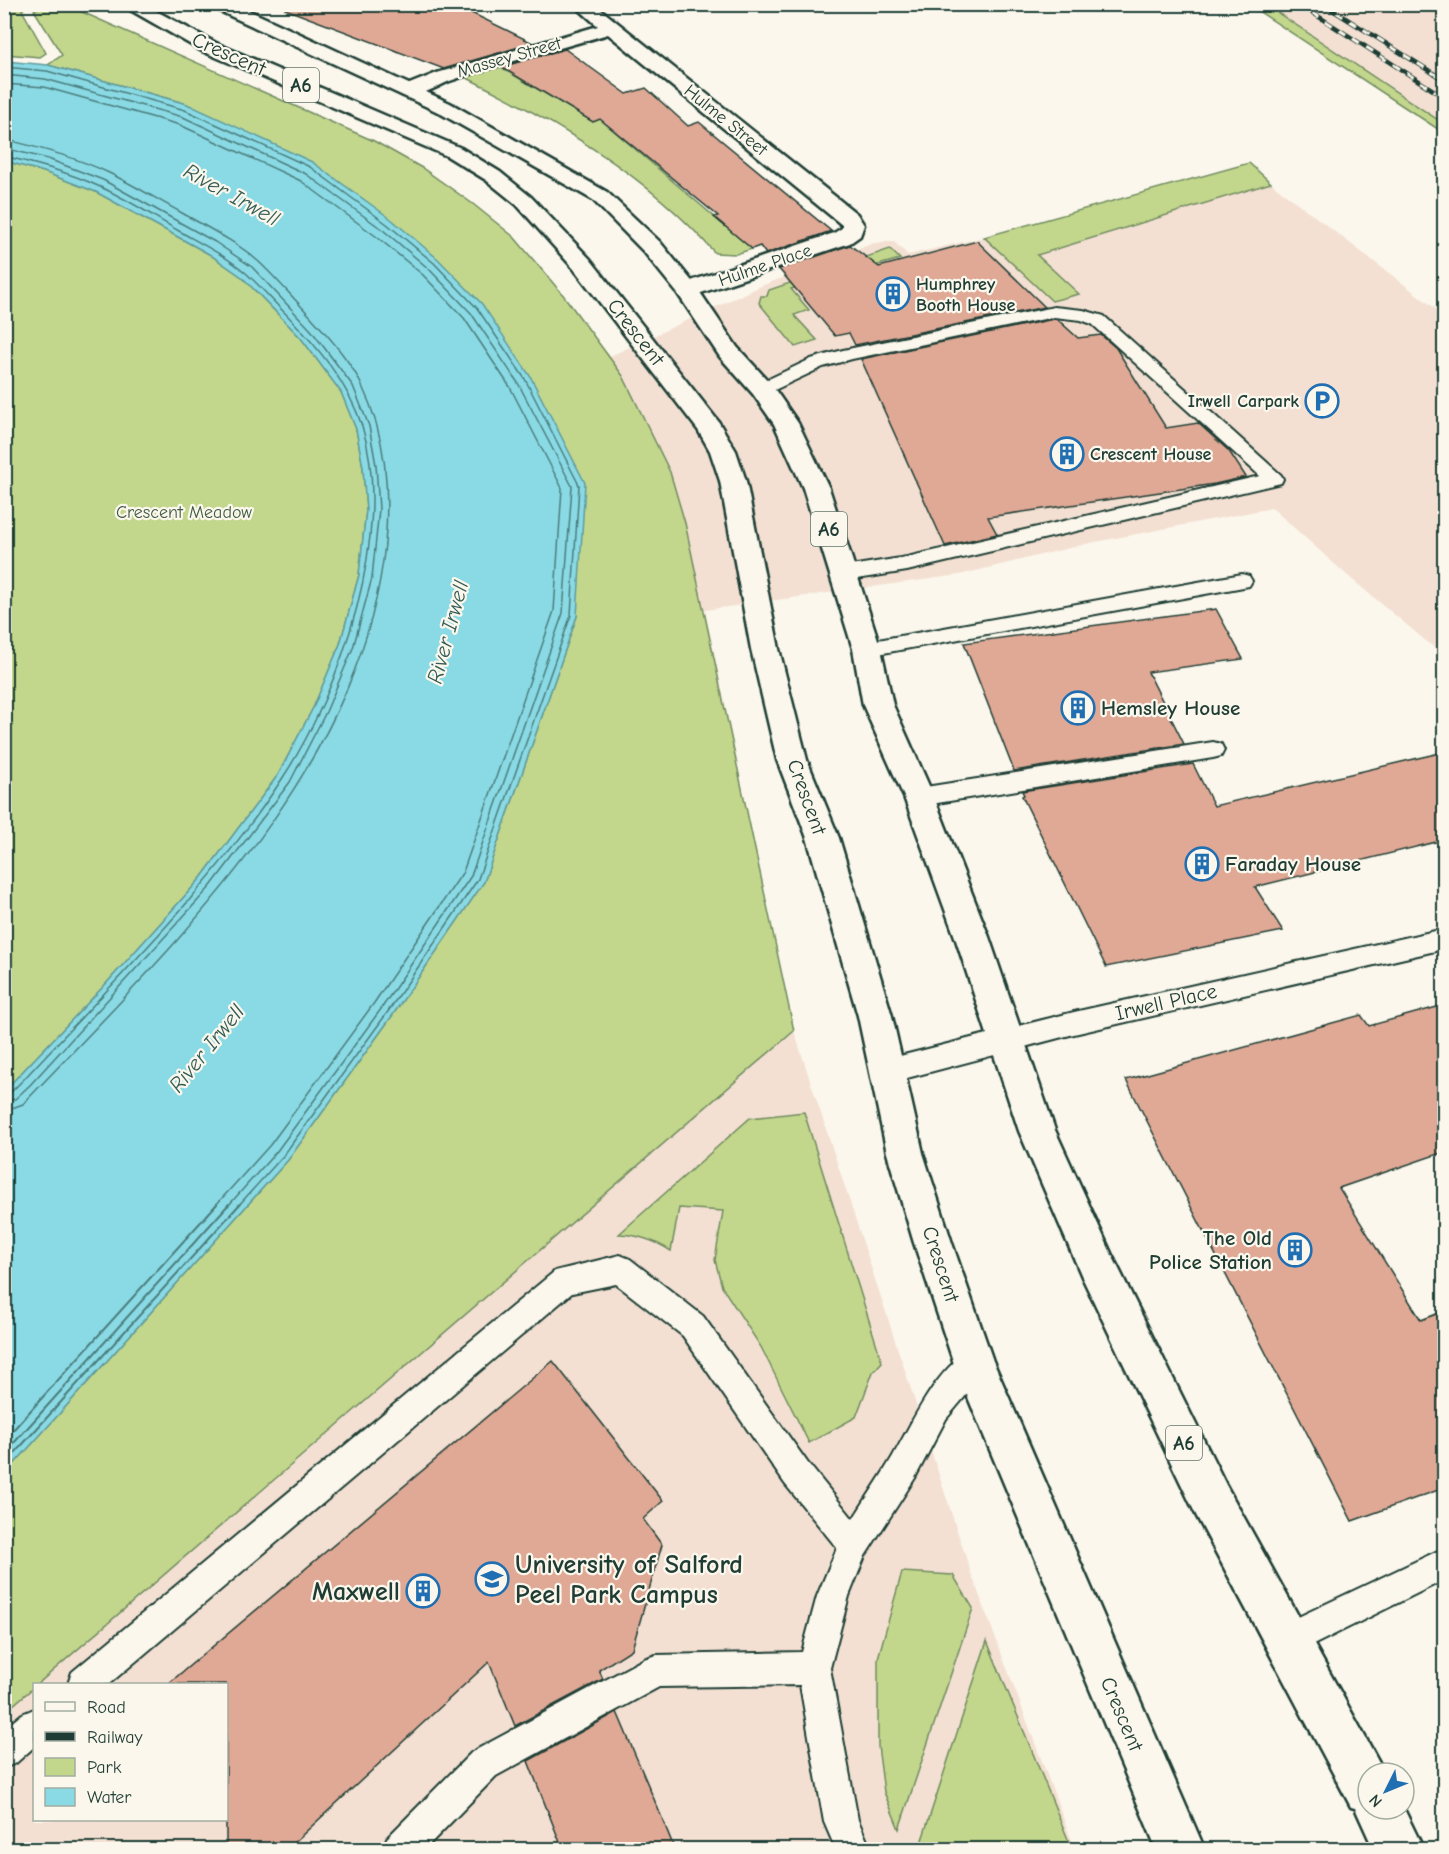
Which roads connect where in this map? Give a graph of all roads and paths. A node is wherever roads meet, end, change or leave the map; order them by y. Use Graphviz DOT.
graph roads {
  1 [pos="129,4"];
  2 [pos="219,4"];
  3 [pos="582,4"];
  4 [pos="610,28"];
  5 [pos="409,91"];
  6 [pos="842,238"];
  7 [pos="687,290"];
  8 [pos="762,390"];
  9 [pos="844,574"];
  10 [pos="1242,580"];
  11 [pos="867,649"];
  12 [pos="1213,750"];
  13 [pos="919,797"];
  14 [pos="1444,939"];
  15 [pos="1006,1042"];
  16 [pos="888,1071"];
  17 [pos="974,1364"];
  18 [pos="854,1545"];
  19 [pos="1444,1563"];
  20 [pos="1287,1640"];
  21 [pos="814,1668"];
  22 [pos="85,1683"];
  23 [pos="33,1727"];
  24 [pos="4,1751"];
  25 [pos="1356,1768"];
  26 [pos="1384,1821"];
  27 [pos="399,1850"];
  28 [pos="854,1850"];
  29 [pos="1181,1850"];
  30 [pos="1400,1850"];
  1 -- 16 [label="main road, Crescent / A6"];
  2 -- 5 [label="main road, Crescent / A6"];
  3 -- 4 [label="main road, Hulme Street"];
  4 -- 5 [label="main road, Massey Street"];
  4 -- 6 [label="main road, Hulme Street"];
  5 -- 7 [label="main road, Crescent / A6"];
  6 -- 7 [label="main road, Hulme Place"];
  7 -- 8 [label="main road, Crescent / A6"];
  8 -- 9 [label="main road, Crescent / A6"];
  8 -- 9 [label="lane"];
  9 -- 11 [label="main road, Crescent / A6"];
  10 -- 11 [label="lane"];
  11 -- 13 [label="main road, Crescent / A6"];
  12 -- 13 [label="lane"];
  13 -- 15 [label="main road, Crescent / A6"];
  14 -- 15 [label="lane, Irwell Place"];
  15 -- 16 [label="lane, Irwell Place"];
  15 -- 20 [label="main road, Crescent / A6"];
  16 -- 17 [label="main road, Crescent / A6"];
  17 -- 18 [label="lane"];
  17 -- 29 [label="main road, Crescent / A6"];
  18 -- 21 [label="lane"];
  18 -- 22 [label="lane"];
  19 -- 20 [label="lane"];
  20 -- 25 [label="main road, Crescent / A6"];
  21 -- 27 [label="lane"];
  21 -- 28 [label="lane"];
  23 -- 24 [label="lane"];
  26 -- 30 [label="main road"];
}
